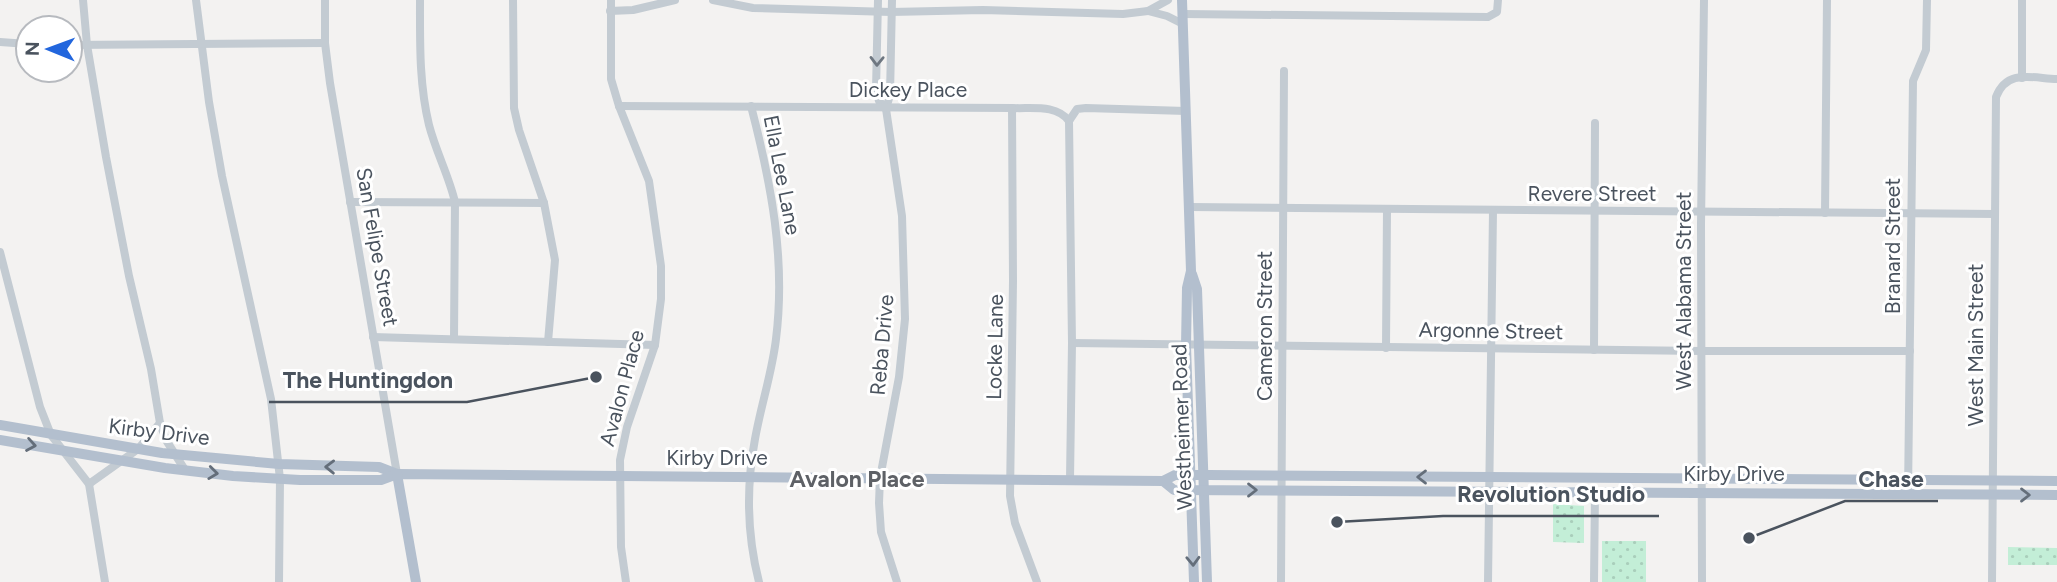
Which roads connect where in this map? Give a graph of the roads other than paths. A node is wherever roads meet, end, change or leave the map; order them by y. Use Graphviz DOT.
graph roads {
  1 [pos="83,0"];
  2 [pos="197,0"];
  3 [pos="325,0"];
  4 [pos="419,0"];
  5 [pos="513,0"];
  6 [pos="611,0"];
  7 [pos="675,0"];
  8 [pos="713,0"];
  9 [pos="878,0"];
  10 [pos="891,0"];
  11 [pos="983,0"];
  12 [pos="1168,0"];
  13 [pos="1182,0"];
  14 [pos="1498,0"];
  15 [pos="1704,0"];
  16 [pos="1827,0"];
  17 [pos="1927,0"];
  18 [pos="2022,0"];
  19 [pos="792,4"];
  20 [pos="983,10"];
  21 [pos="610,11"];
  22 [pos="877,11"];
  23 [pos="1148,11"];
  24 [pos="891,12"];
  25 [pos="1183,19"];
  26 [pos="201,43"];
  27 [pos="325,43"];
  28 [pos="87,45"];
  29 [pos="1284,71"];
  30 [pos="2022,78"];
  31 [pos="2057,79"];
  32 [pos="619,106"];
  33 [pos="751,106"];
  34 [pos="886,108"];
  35 [pos="1012,108"];
  36 [pos="1186,111"];
  37 [pos="1069,121"];
  38 [pos="1595,123"];
  39 [pos="350,202"];
  40 [pos="455,202"];
  41 [pos="544,203"];
  42 [pos="1190,207"];
  43 [pos="1283,209"];
  44 [pos="1387,210"];
  45 [pos="1493,211"];
  46 [pos="1595,212"];
  47 [pos="1701,212"];
  48 [pos="1825,213"];
  49 [pos="1911,214"];
  50 [pos="1995,214"];
  51 [pos="0,252"];
  52 [pos="1191,271"];
  53 [pos="373,337"];
  54 [pos="454,340"];
  55 [pos="548,342"];
  56 [pos="1072,343"];
  57 [pos="655,345"];
  58 [pos="1198,345"];
  59 [pos="1186,346"];
  60 [pos="1282,346"];
  61 [pos="1385,348"];
  62 [pos="1491,349"];
  63 [pos="1594,350"];
  64 [pos="1702,351"];
  65 [pos="1910,351"];
  66 [pos="160,423"];
  67 [pos="0,425"];
  68 [pos="51,435"];
  69 [pos="0,440"];
  70 [pos="138,449"];
  71 [pos="62,451"];
  72 [pos="177,454"];
  73 [pos="121,461"];
  74 [pos="279,464"];
  75 [pos="185,470"];
  76 [pos="397,474"];
  77 [pos="1190,475"];
  78 [pos="1203,475"];
  79 [pos="1281,475"];
  80 [pos="619,477"];
  81 [pos="749,478"];
  82 [pos="880,478"];
  83 [pos="1490,478"];
  84 [pos="1616,478"];
  85 [pos="280,479"];
  86 [pos="1702,479"];
  87 [pos="1823,479"];
  88 [pos="1010,480"];
  89 [pos="1070,480"];
  90 [pos="1909,480"];
  91 [pos="1993,480"];
  92 [pos="1163,481"];
  93 [pos="2057,481"];
  94 [pos="89,484"];
  95 [pos="1191,490"];
  96 [pos="1203,490"];
  97 [pos="1281,491"];
  98 [pos="1490,491"];
  99 [pos="1595,492"];
  100 [pos="1702,493"];
  101 [pos="1822,494"];
  102 [pos="1908,494"];
  103 [pos="1993,495"];
  104 [pos="2057,495"];
  105 [pos="105,582"];
  106 [pos="279,582"];
  107 [pos="416,582"];
  108 [pos="626,582"];
  109 [pos="760,582"];
  110 [pos="897,582"];
  111 [pos="1037,582"];
  112 [pos="1194,582"];
  113 [pos="1207,582"];
  114 [pos="1281,582"];
  115 [pos="1488,582"];
  116 [pos="1594,582"];
  117 [pos="1702,582"];
  118 [pos="1992,582"];
  1 -- 28 [label="street"];
  2 -- 26 [label="street"];
  3 -- 27 [label="street, San Felipe Street"];
  4 -- 40 [label="street"];
  5 -- 41 [label="street"];
  6 -- 21 [label="street, Avalon Place"];
  7 -- 21 [label="street"];
  8 -- 19 [label="street"];
  9 -- 22 [label="street, Reba Drive"];
  10 -- 24 [label="street, Reba Drive"];
  11 -- 20 [label="street"];
  12 -- 23 [label="street"];
  13 -- 25 [label="main road, Westheimer Road"];
  14 -- 25 [label="street"];
  15 -- 47 [label="street, West Alabama Street"];
  16 -- 48 [label="street"];
  17 -- 49 [label="street, Branard Street"];
  18 -- 30 [label="street"];
  19 -- 22 [label="street"];
  20 -- 23 [label="street"];
  20 -- 24 [label="street"];
  21 -- 32 [label="street, Avalon Place"];
  22 -- 24 [label="street"];
  22 -- 34 [label="street, Reba Drive, one-way"];
  23 -- 25 [label="street"];
  24 -- 34 [label="street, Reba Drive"];
  25 -- 36 [label="main road, Westheimer Road"];
  26 -- 27 [label="street"];
  26 -- 28 [label="street"];
  26 -- 74 [label="street"];
  27 -- 39 [label="street, San Felipe Street"];
  28 -- 66 [label="street"];
  29 -- 43 [label="street, Cameron Street"];
  30 -- 31 [label="street"];
  30 -- 50 [label="street, West Main Street"];
  32 -- 33 [label="street, Dickey Place"];
  32 -- 57 [label="street, Avalon Place"];
  33 -- 34 [label="street, Dickey Place"];
  33 -- 81 [label="street, Ella Lee Lane"];
  34 -- 35 [label="street, Dickey Place"];
  34 -- 82 [label="street, Reba Drive"];
  35 -- 37 [label="street, Dickey Place"];
  35 -- 88 [label="street, Locke Lane"];
  36 -- 37 [label="street"];
  36 -- 42 [label="main road, Westheimer Road"];
  37 -- 56 [label="street"];
  38 -- 46 [label="street"];
  39 -- 40 [label="street"];
  39 -- 53 [label="street, San Felipe Street"];
  40 -- 41 [label="street"];
  40 -- 54 [label="street"];
  41 -- 55 [label="street"];
  42 -- 43 [label="street, Revere Street"];
  42 -- 52 [label="main road, Westheimer Road"];
  43 -- 44 [label="street, Revere Street"];
  43 -- 60 [label="street, Cameron Street"];
  44 -- 45 [label="street, Revere Street"];
  44 -- 61 [label="street"];
  45 -- 46 [label="street, Revere Street"];
  45 -- 62 [label="street"];
  46 -- 47 [label="street, Revere Street"];
  46 -- 63 [label="street"];
  47 -- 48 [label="street, Revere Street"];
  47 -- 64 [label="street, West Alabama Street"];
  48 -- 49 [label="street, Revere Street"];
  49 -- 50 [label="street, Revere Street"];
  49 -- 65 [label="street, Branard Street"];
  50 -- 91 [label="street, West Main Street"];
  51 -- 68 [label="street"];
  52 -- 58 [label="main road, Westheimer Road"];
  52 -- 59 [label="main road, Westheimer Road"];
  53 -- 54 [label="street"];
  53 -- 76 [label="street, San Felipe Street"];
  54 -- 55 [label="street"];
  55 -- 57 [label="street"];
  56 -- 59 [label="street, Argonne Street"];
  56 -- 89 [label="street"];
  57 -- 80 [label="street, Avalon Place"];
  58 -- 59 [label="street, Argonne Street"];
  58 -- 60 [label="street, Argonne Street"];
  58 -- 78 [label="main road, Westheimer Road"];
  59 -- 77 [label="main road, Westheimer Road"];
  60 -- 61 [label="street, Argonne Street"];
  60 -- 79 [label="street, Cameron Street"];
  61 -- 62 [label="street, Argonne Street"];
  62 -- 63 [label="street, Argonne Street"];
  62 -- 83 [label="street"];
  63 -- 64 [label="street, Argonne Street"];
  64 -- 65 [label="street, Argonne Street"];
  64 -- 86 [label="street, West Alabama Street"];
  65 -- 90 [label="street, Branard Street"];
  66 -- 70 [label="street"];
  66 -- 72 [label="street"];
  67 -- 68 [label="main road, Kirby Drive"];
  68 -- 70 [label="main road, Kirby Drive"];
  68 -- 71 [label="street"];
  69 -- 71 [label="main road, Kirby Drive, one-way"];
  70 -- 72 [label="main road, Kirby Drive"];
  70 -- 73 [label="street"];
  71 -- 73 [label="main road, Kirby Drive"];
  71 -- 94 [label="street"];
  72 -- 74 [label="main road, Kirby Drive"];
  72 -- 75 [label="street"];
  73 -- 75 [label="main road, Kirby Drive"];
  73 -- 94 [label="street"];
  76 -- 74 [label="main road, Kirby Drive, one-way"];
  74 -- 85 [label="street"];
  75 -- 85 [label="main road, Kirby Drive, one-way"];
  76 -- 80 [label="main road, Kirby Drive"];
  76 -- 85 [label="main road, Kirby Drive"];
  76 -- 107 [label="main road, San Felipe Street"];
  77 -- 78 [label="main road, Kirby Drive"];
  77 -- 92 [label="main road, Kirby Drive"];
  77 -- 95 [label="main road, Westheimer Road"];
  78 -- 79 [label="main road, Kirby Drive"];
  78 -- 96 [label="main road, Westheimer Road"];
  83 -- 79 [label="main road, Kirby Drive, one-way"];
  79 -- 97 [label="street, Cameron Street"];
  80 -- 81 [label="main road, Kirby Drive"];
  80 -- 108 [label="street, Avalon Place"];
  81 -- 82 [label="main road, Kirby Drive"];
  81 -- 109 [label="street, Ella Lee Lane"];
  82 -- 88 [label="main road, Kirby Drive"];
  82 -- 110 [label="street, Reba Drive"];
  83 -- 84 [label="main road, Kirby Drive"];
  83 -- 98 [label="street"];
  84 -- 86 [label="main road, Kirby Drive"];
  84 -- 99 [label="main road"];
  85 -- 106 [label="street"];
  86 -- 87 [label="main road, Kirby Drive"];
  86 -- 100 [label="street, West Alabama Street"];
  87 -- 90 [label="main road, Kirby Drive"];
  87 -- 101 [label="main road"];
  88 -- 89 [label="main road, Kirby Drive"];
  88 -- 111 [label="street, Locke Lane"];
  89 -- 92 [label="main road, Kirby Drive"];
  90 -- 91 [label="main road, Kirby Drive"];
  90 -- 102 [label="street, Branard Street"];
  91 -- 93 [label="main road, Kirby Drive"];
  91 -- 103 [label="street, West Main Street"];
  92 -- 95 [label="main road, Kirby Drive"];
  94 -- 105 [label="street"];
  95 -- 96 [label="main road, Kirby Drive"];
  95 -- 112 [label="main road, Westheimer Road, one-way"];
  96 -- 97 [label="main road, Kirby Drive, one-way"];
  96 -- 113 [label="main road, Westheimer Road"];
  97 -- 98 [label="main road, Kirby Drive"];
  97 -- 114 [label="street, Cameron Street"];
  98 -- 99 [label="main road, Kirby Drive"];
  98 -- 115 [label="street"];
  99 -- 100 [label="main road, Kirby Drive"];
  99 -- 116 [label="street"];
  100 -- 101 [label="main road, Kirby Drive"];
  100 -- 117 [label="street, West Alabama Street"];
  101 -- 102 [label="main road, Kirby Drive"];
  102 -- 103 [label="main road, Kirby Drive"];
  103 -- 104 [label="main road, Kirby Drive, one-way"];
  103 -- 118 [label="street, West Main Street"];
}
